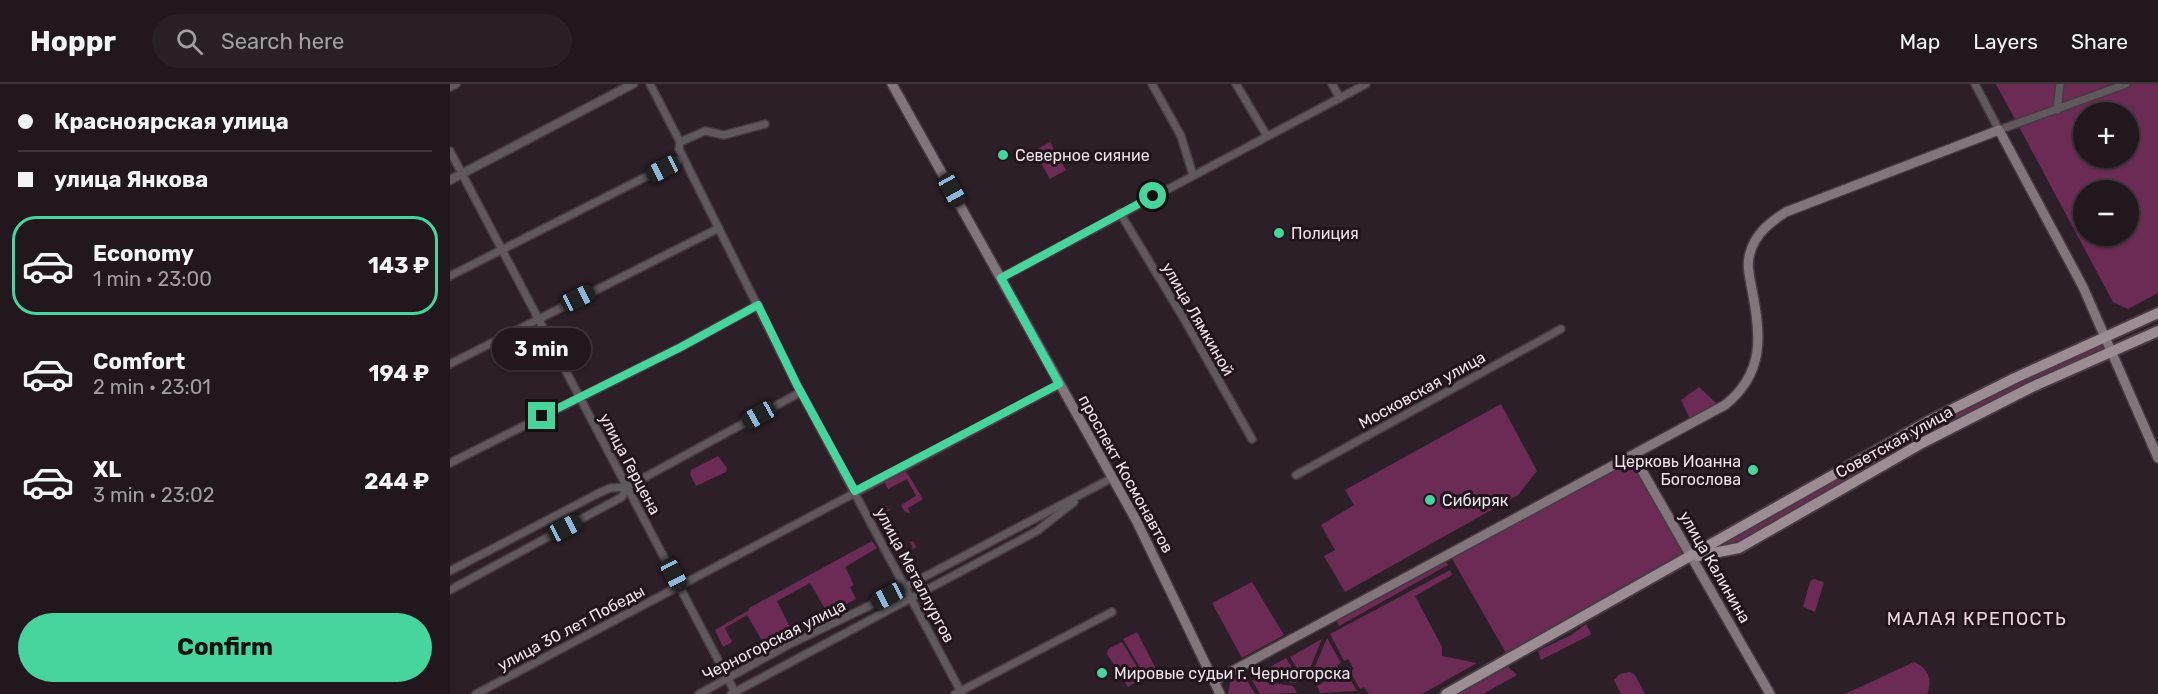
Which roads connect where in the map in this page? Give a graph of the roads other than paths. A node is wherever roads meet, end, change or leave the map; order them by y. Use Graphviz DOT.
graph roads {
  1 [pos="456,84"];
  2 [pos="633,84"];
  3 [pos="650,84"];
  4 [pos="892,84"];
  5 [pos="1152,84"];
  6 [pos="1236,84"];
  7 [pos="1332,84"];
  8 [pos="1366,84"];
  9 [pos="1975,84"];
  10 [pos="2060,84"];
  11 [pos="2126,84"];
  12 [pos="450,87"];
  13 [pos="1340,98"];
  14 [pos="2057,110"];
  15 [pos="765,124"];
  16 [pos="1999,130"];
  17 [pos="1267,136"];
  18 [pos="680,142"];
  19 [pos="450,151"];
  20 [pos="684,158"];
  21 [pos="462,174"];
  22 [pos="1193,175"];
  23 [pos="450,180"];
  24 [pos="1120,213"];
  25 [pos="719,228"];
  26 [pos="501,250"];
  27 [pos="450,276"];
  28 [pos="1001,278"];
  29 [pos="758,305"];
  30 [pos="2158,314"];
  31 [pos="538,318"];
  32 [pos="1561,329"];
  33 [pos="2158,331"];
  34 [pos="2106,337"];
  35 [pos="2113,352"];
  36 [pos="450,363"];
  37 [pos="1059,384"];
  38 [pos="801,392"];
  39 [pos="579,397"];
  40 [pos="1252,439"];
  41 [pos="1633,455"];
  42 [pos="2158,458"];
  43 [pos="450,463"];
  44 [pos="1296,475"];
  45 [pos="1112,478"];
  46 [pos="627,487"];
  47 [pos="855,491"];
  48 [pos="1086,492"];
  49 [pos="1691,556"];
  50 [pos="450,571"];
  51 [pos="680,586"];
  52 [pos="906,586"];
  53 [pos="450,590"];
  54 [pos="911,596"];
  55 [pos="1112,612"];
  56 [pos="728,678"];
  57 [pos="1214,681"];
  58 [pos="734,693"];
  59 [pos="959,693"];
  60 [pos="1448,693"];
  61 [pos="476,694"];
  62 [pos="699,694"];
  63 [pos="1220,694"];
  64 [pos="1770,694"];
  1 -- 12 [label="street"];
  2 -- 21 [label="street"];
  3 -- 18 [label="street, улица Металлургов"];
  4 -- 28 [label="main road, проспект Космонавтов"];
  5 -- 22 [label="street"];
  6 -- 17 [label="street"];
  7 -- 13 [label="street"];
  8 -- 13 [label="street"];
  9 -- 16 [label="street"];
  10 -- 14 [label="street"];
  11 -- 14 [label="street"];
  13 -- 17 [label="street"];
  14 -- 16 [label="street"];
  15 -- 18 [label="street"];
  16 -- 34 [label="main road"];
  16 -- 41 [label="main road"];
  17 -- 22 [label="street"];
  18 -- 20 [label="street, улица Металлургов"];
  19 -- 21 [label="street, улица Герцена"];
  20 -- 25 [label="street, улица Металлургов"];
  20 -- 26 [label="street"];
  21 -- 23 [label="street"];
  21 -- 26 [label="street, улица Герцена"];
  22 -- 24 [label="street"];
  24 -- 28 [label="street"];
  24 -- 40 [label="street, улица Лямкиной"];
  25 -- 29 [label="street, улица Металлургов"];
  25 -- 31 [label="street"];
  26 -- 27 [label="street"];
  26 -- 31 [label="street, улица Герцена"];
  28 -- 37 [label="main road, проспект Космонавтов"];
  29 -- 38 [label="street, улица Металлургов"];
  29 -- 39 [label="street"];
  30 -- 34 [label="main road, Советская улица"];
  31 -- 36 [label="street"];
  31 -- 39 [label="street, улица Герцена"];
  32 -- 44 [label="street, Московская улица"];
  33 -- 35 [label="main road, Советская улица"];
  34 -- 35 [label="main road"];
  34 -- 49 [label="main road, Советская улица"];
  35 -- 42 [label="main road"];
  35 -- 49 [label="main road, Советская улица"];
  37 -- 45 [label="main road, проспект Космонавтов"];
  37 -- 47 [label="street, улица 30 лет Победы"];
  38 -- 46 [label="street"];
  38 -- 47 [label="street, улица Металлургов"];
  39 -- 43 [label="street"];
  39 -- 46 [label="street, улица Герцена"];
  41 -- 49 [label="main road, улица Калинина"];
  41 -- 57 [label="main road"];
  45 -- 48 [label="street, Черногорская улица"];
  45 -- 57 [label="main road, проспект Космонавтов"];
  46 -- 50 [label="street"];
  46 -- 51 [label="street, улица Герцена"];
  46 -- 53 [label="street"];
  47 -- 51 [label="street, улица 30 лет Победы"];
  47 -- 52 [label="street, улица Металлургов"];
  48 -- 52 [label="street, Черногорская улица"];
  48 -- 54 [label="street, Черногорская улица"];
  49 -- 60 [label="main road, Советская улица"];
  49 -- 64 [label="main road, улица Калинина"];
  51 -- 56 [label="street, улица Герцена"];
  51 -- 61 [label="street, улица 30 лет Победы"];
  52 -- 54 [label="street, улица Металлургов"];
  52 -- 56 [label="street, Черногорская улица"];
  54 -- 58 [label="street, Черногорская улица"];
  54 -- 59 [label="street, улица Металлургов"];
  55 -- 59 [label="street"];
  56 -- 58 [label="street, улица Герцена"];
  56 -- 62 [label="street, Черногорская улица"];
  57 -- 63 [label="main road, проспект Космонавтов"];
}
